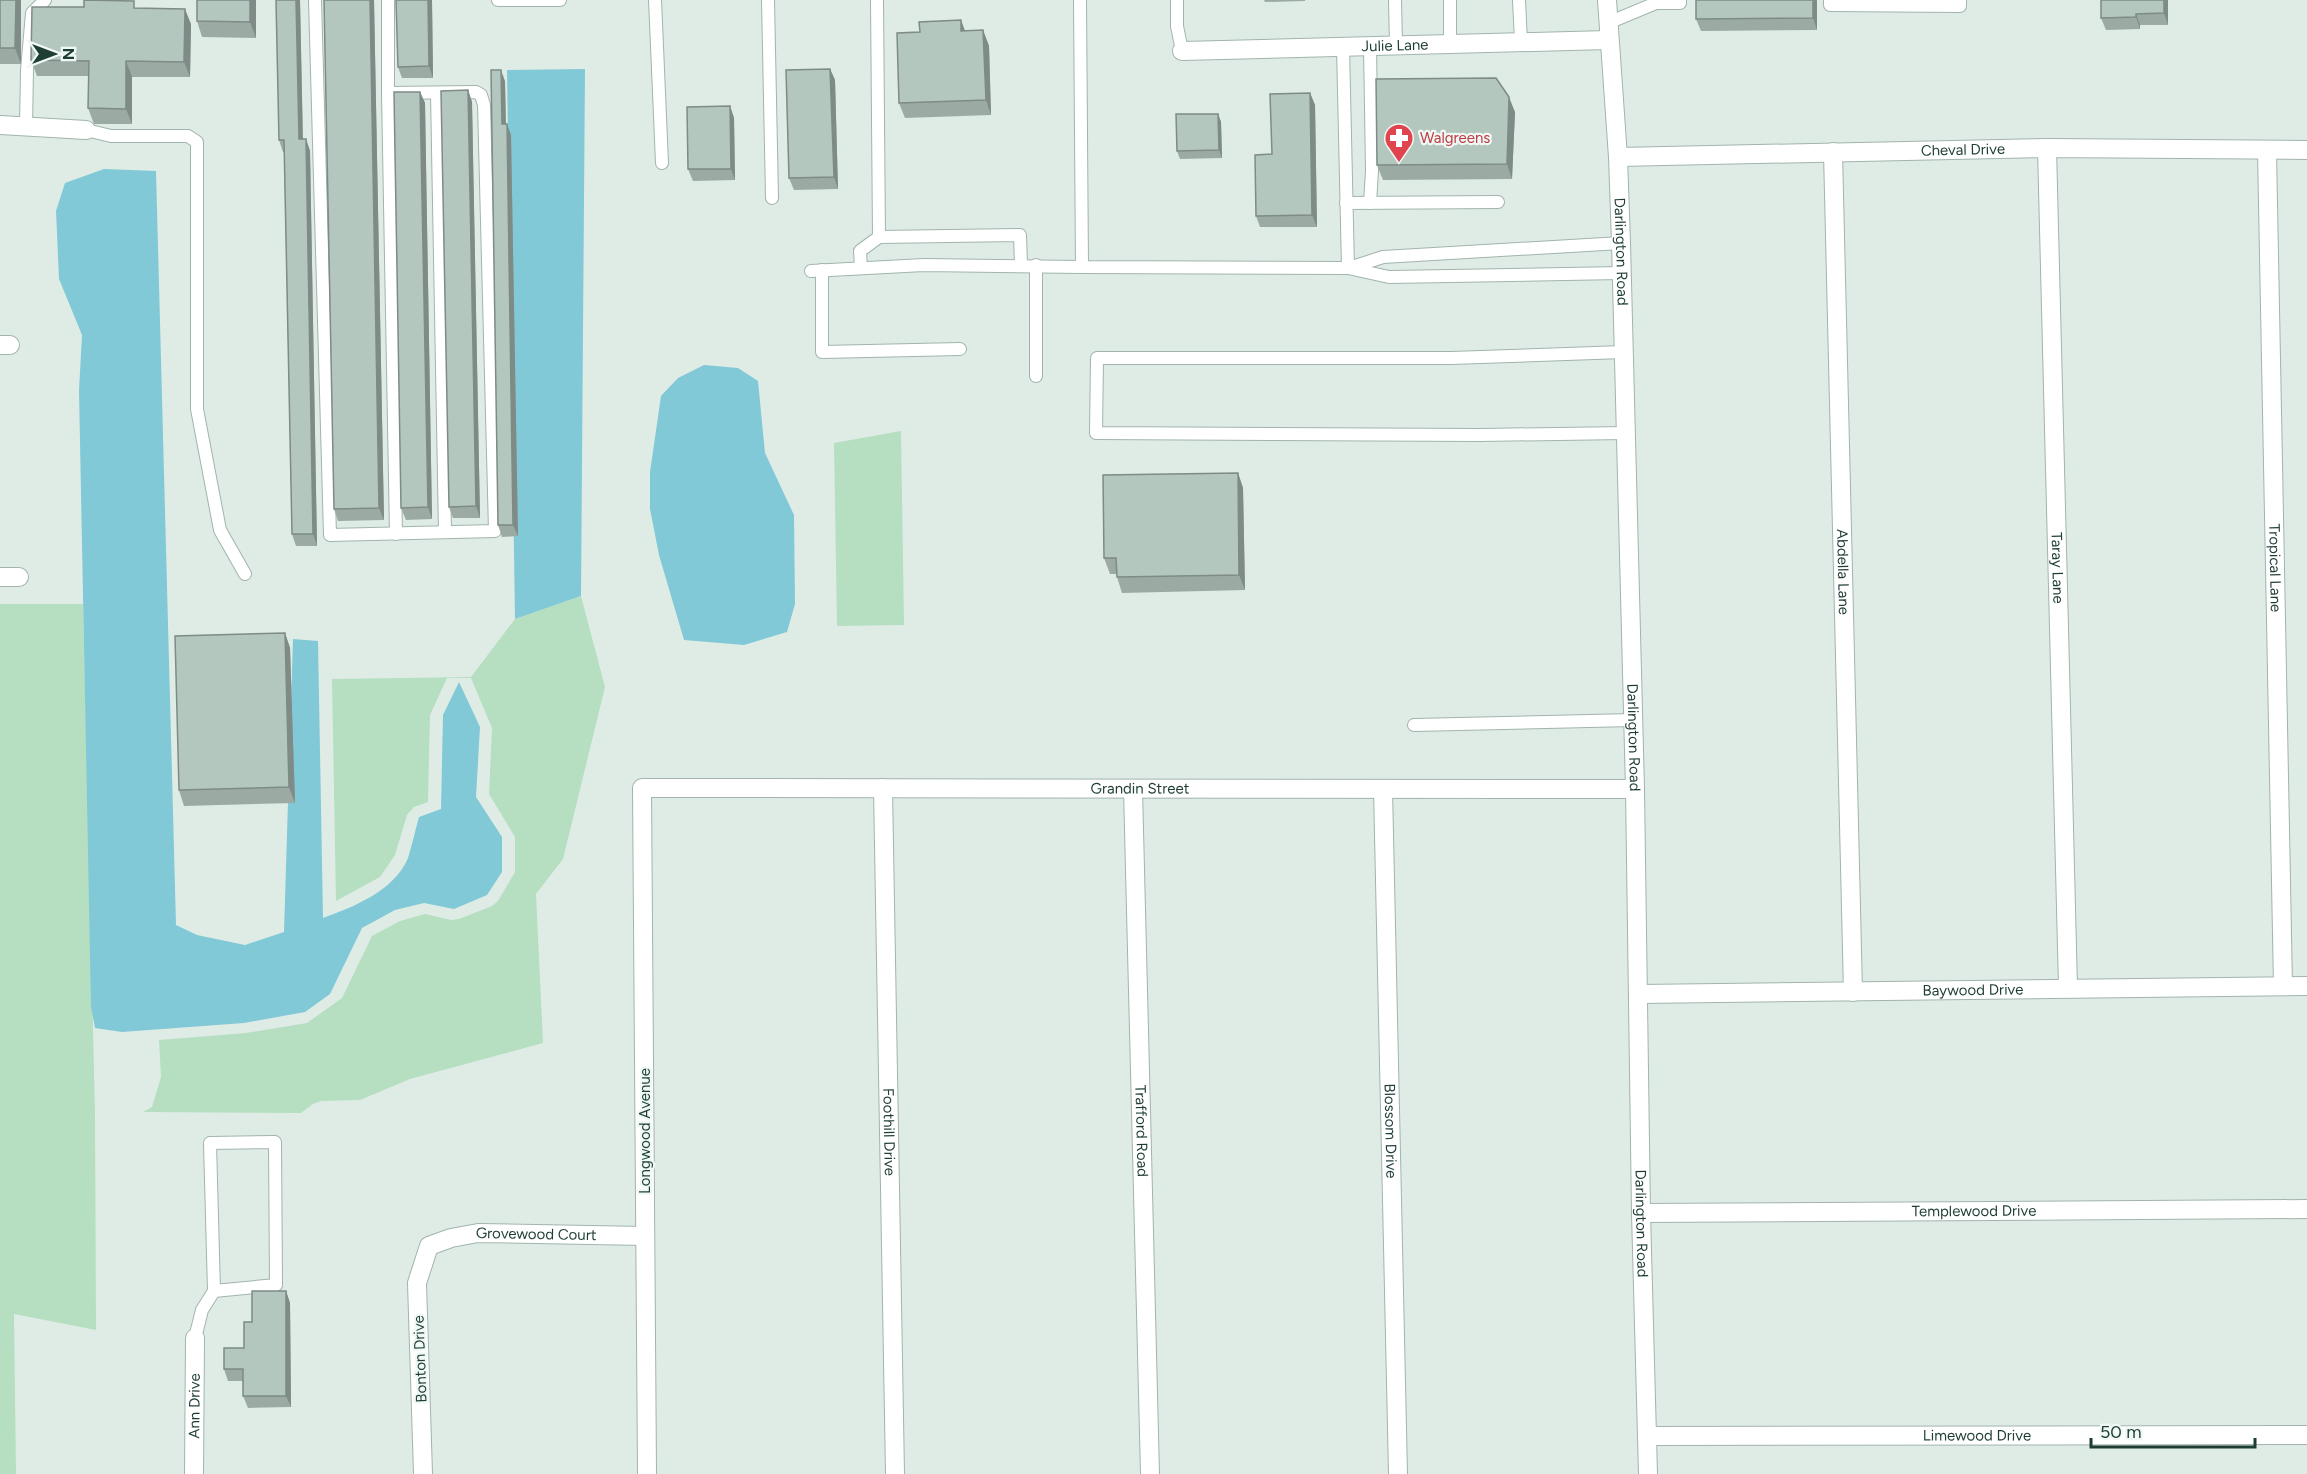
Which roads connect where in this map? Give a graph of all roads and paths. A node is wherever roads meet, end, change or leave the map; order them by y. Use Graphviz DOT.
graph roads {
  1 [pos="45,0"];
  2 [pos="315,0"];
  3 [pos="388,0"];
  4 [pos="498,0"];
  5 [pos="560,0"];
  6 [pos="655,0"];
  7 [pos="768,0"];
  8 [pos="877,0"];
  9 [pos="1080,0"];
  10 [pos="1177,0"];
  11 [pos="1395,0"];
  12 [pos="1450,0"];
  13 [pos="1519,0"];
  14 [pos="1607,0"];
  15 [pos="1680,0"];
  16 [pos="1830,0"];
  17 [pos="1960,0"];
  18 [pos="1653,1"];
  19 [pos="1608,31"];
  20 [pos="1521,42"];
  21 [pos="1450,44"];
  22 [pos="1396,45"];
  23 [pos="1343,46"];
  24 [pos="1370,46"];
  25 [pos="1182,51"];
  26 [pos="388,93"];
  27 [pos="437,93"];
  28 [pos="0,125"];
  29 [pos="26,127"];
  30 [pos="86,130"];
  31 [pos="2047,148"];
  32 [pos="2307,150"];
  33 [pos="2266,151"];
  34 [pos="1833,152"];
  35 [pos="1618,157"];
  36 [pos="662,163"];
  37 [pos="772,198"];
  38 [pos="1498,202"];
  39 [pos="1346,203"];
  40 [pos="1370,203"];
  41 [pos="879,237"];
  42 [pos="1621,243"];
  43 [pos="1021,266"];
  44 [pos="1036,266"];
  45 [pos="1083,267"];
  46 [pos="861,268"];
  47 [pos="1348,268"];
  48 [pos="1622,273"];
  49 [pos="960,349"];
  50 [pos="1623,352"];
  51 [pos="1036,376"];
  52 [pos="1625,433"];
  53 [pos="445,532"];
  54 [pos="396,534"];
  55 [pos="245,574"];
  56 [pos="0,577"];
  57 [pos="19,577"];
  58 [pos="1634,720"];
  59 [pos="1414,725"];
  60 [pos="642,788"];
  61 [pos="883,788"];
  62 [pos="1133,789"];
  63 [pos="1383,789"];
  64 [pos="1635,789"];
  65 [pos="2283,986"];
  66 [pos="2307,986"];
  67 [pos="2068,988"];
  68 [pos="1853,992"];
  69 [pos="1639,994"];
  70 [pos="2307,1209"];
  71 [pos="1641,1213"];
  72 [pos="645,1236"];
  73 [pos="429,1246"];
  74 [pos="214,1291"];
  75 [pos="195,1338"];
  76 [pos="2307,1435"];
  77 [pos="1647,1436"];
  78 [pos="194,1474"];
  79 [pos="423,1474"];
  80 [pos="647,1474"];
  81 [pos="895,1474"];
  82 [pos="1150,1474"];
  83 [pos="1398,1474"];
  84 [pos="1648,1474"];
  1 -- 29 [label="lane"];
  2 -- 54 [label="lane"];
  3 -- 26 [label="lane"];
  4 -- 5 [label="lane"];
  6 -- 36 [label="lane"];
  7 -- 37 [label="lane"];
  8 -- 41 [label="lane"];
  9 -- 45 [label="lane"];
  10 -- 25 [label="lane"];
  11 -- 22 [label="lane"];
  12 -- 21 [label="lane"];
  13 -- 20 [label="lane"];
  14 -- 19 [label="street, Darlington Road"];
  15 -- 18 [label="lane"];
  16 -- 17 [label="lane"];
  18 -- 19 [label="lane"];
  19 -- 20 [label="street, Julie Lane"];
  19 -- 35 [label="street, Darlington Road"];
  20 -- 21 [label="street, Julie Lane"];
  21 -- 22 [label="street, Julie Lane"];
  22 -- 24 [label="street, Julie Lane"];
  23 -- 24 [label="street, Julie Lane"];
  23 -- 25 [label="street, Julie Lane"];
  23 -- 39 [label="lane"];
  24 -- 40 [label="lane"];
  26 -- 27 [label="lane"];
  26 -- 54 [label="lane"];
  27 -- 53 [label="lane"];
  27 -- 53 [label="lane"];
  28 -- 29 [label="street"];
  29 -- 30 [label="street"];
  30 -- 55 [label="lane"];
  31 -- 33 [label="street, Cheval Drive"];
  31 -- 34 [label="street, Cheval Drive"];
  31 -- 67 [label="street, Taray Lane"];
  32 -- 33 [label="street, Cheval Drive"];
  33 -- 65 [label="street, Tropical Lane"];
  34 -- 35 [label="street, Cheval Drive"];
  34 -- 68 [label="street, Abdella Lane"];
  35 -- 42 [label="street, Darlington Road"];
  38 -- 40 [label="lane"];
  39 -- 40 [label="lane"];
  39 -- 47 [label="lane"];
  41 -- 43 [label="lane"];
  41 -- 46 [label="lane"];
  42 -- 47 [label="lane"];
  42 -- 48 [label="street, Darlington Road"];
  43 -- 44 [label="lane"];
  43 -- 46 [label="lane"];
  44 -- 45 [label="lane"];
  44 -- 51 [label="lane"];
  45 -- 47 [label="lane"];
  46 -- 49 [label="lane"];
  47 -- 48 [label="lane"];
  48 -- 50 [label="street, Darlington Road"];
  50 -- 52 [label="street, Darlington Road"];
  50 -- 52 [label="lane"];
  52 -- 58 [label="street, Darlington Road"];
  53 -- 54 [label="lane"];
  56 -- 57 [label="street"];
  58 -- 59 [label="lane"];
  58 -- 64 [label="street, Darlington Road"];
  60 -- 61 [label="street, Grandin Street"];
  60 -- 72 [label="street, Longwood Avenue"];
  61 -- 62 [label="street, Grandin Street"];
  61 -- 81 [label="street, Foothill Drive"];
  62 -- 63 [label="street, Grandin Street"];
  62 -- 82 [label="street, Trafford Road"];
  63 -- 64 [label="street, Grandin Street"];
  63 -- 83 [label="street, Blossom Drive"];
  64 -- 69 [label="street, Darlington Road"];
  65 -- 66 [label="street, Baywood Drive"];
  65 -- 67 [label="street, Baywood Drive"];
  67 -- 68 [label="street, Baywood Drive"];
  68 -- 69 [label="street, Baywood Drive"];
  69 -- 71 [label="street, Darlington Road"];
  70 -- 71 [label="street, Templewood Drive"];
  71 -- 77 [label="street, Darlington Road"];
  72 -- 73 [label="street, Grovewood Court"];
  72 -- 80 [label="street, Longwood Avenue"];
  73 -- 79 [label="street, Bonton Drive"];
  74 -- 74 [label="lane"];
  74 -- 75 [label="lane"];
  75 -- 78 [label="street, Ann Drive"];
  76 -- 77 [label="street, Limewood Drive"];
  77 -- 84 [label="street, Darlington Road"];
}
